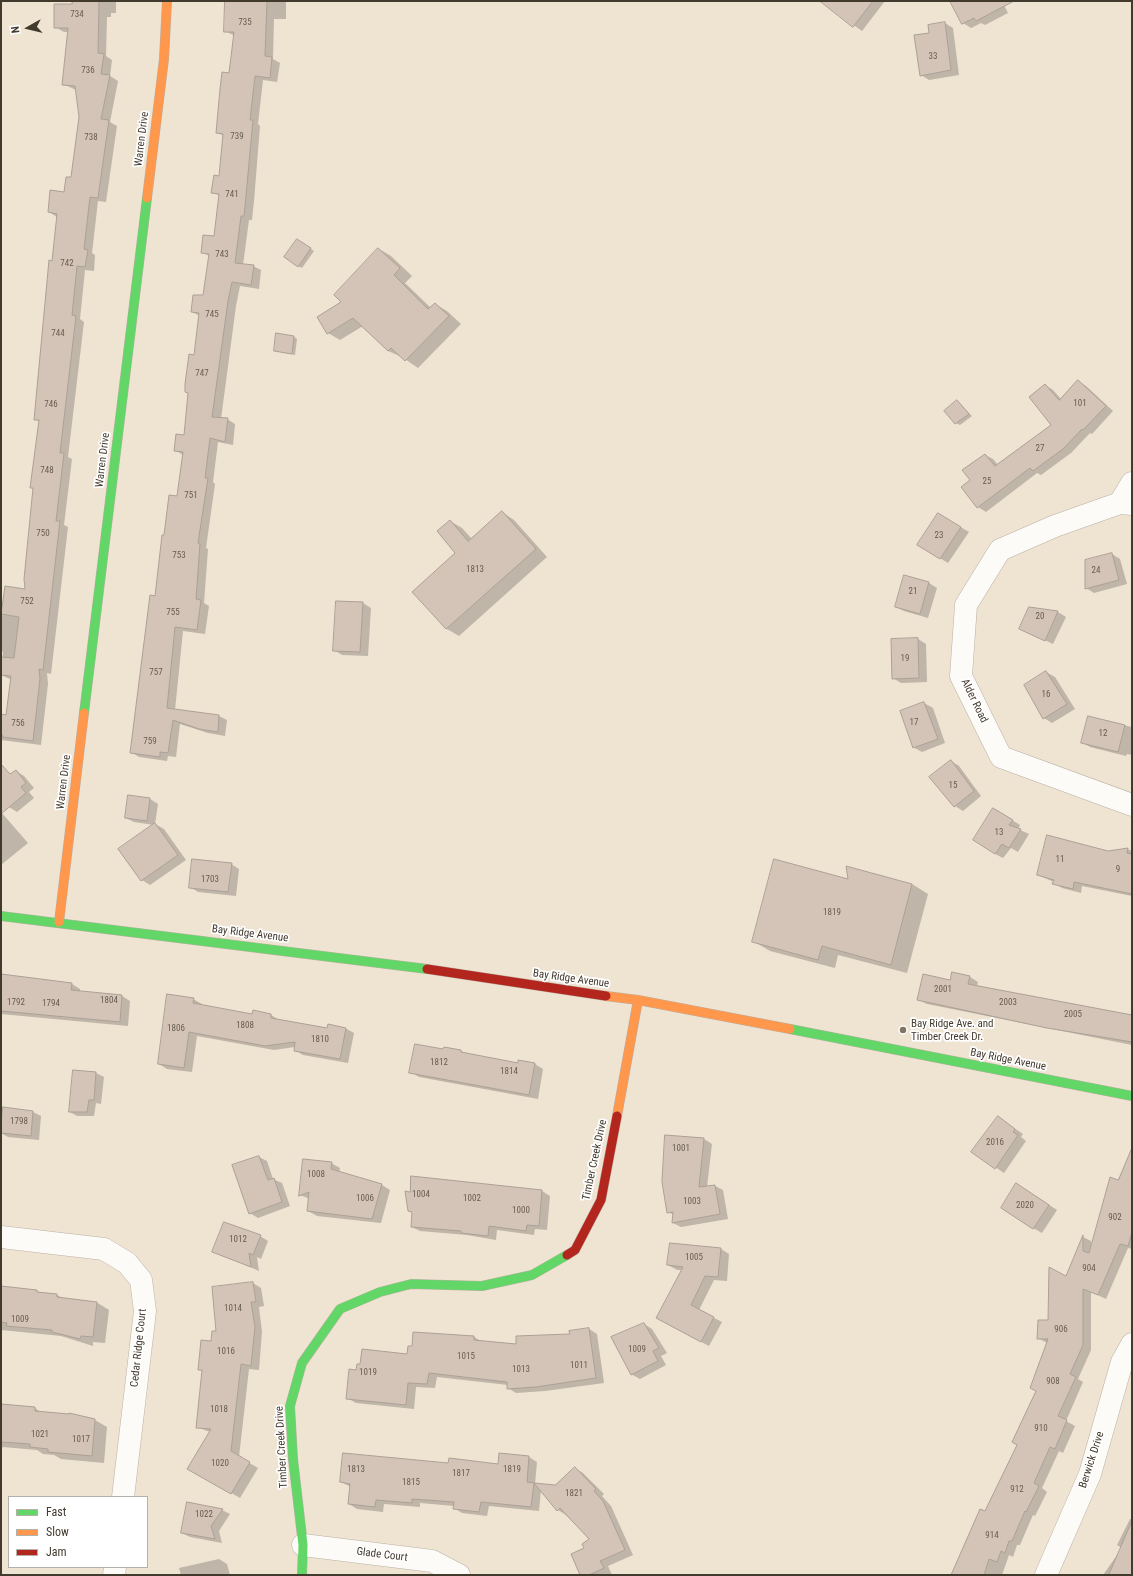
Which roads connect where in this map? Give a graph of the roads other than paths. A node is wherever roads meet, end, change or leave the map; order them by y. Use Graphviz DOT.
graph roads {
  1 [pos="167,1"];
  2 [pos="1132,483"];
  3 [pos="1126,503"];
  4 [pos="1132,805"];
  5 [pos="1,916"];
  6 [pos="59,922"];
  7 [pos="638,1000"];
  8 [pos="1132,1096"];
  9 [pos="1,1237"];
  10 [pos="1132,1344"];
  11 [pos="123,1496"];
  12 [pos="303,1545"];
  13 [pos="302,1575"];
  14 [pos="459,1575"];
  15 [pos="1046,1575"];
  1 -- 6 [label="street, Warren Drive"];
  2 -- 3 [label="street"];
  3 -- 4 [label="street, Alder Road"];
  5 -- 6 [label="street, Bay Ridge Avenue"];
  6 -- 7 [label="street, Bay Ridge Avenue"];
  7 -- 8 [label="street, Bay Ridge Avenue"];
  7 -- 12 [label="street, Timber Creek Drive"];
  9 -- 11 [label="street, Cedar Ridge Court"];
  10 -- 15 [label="street, Berwick Drive"];
  12 -- 13 [label="street, Timber Creek Drive"];
  12 -- 14 [label="street, Glade Court"];
}
